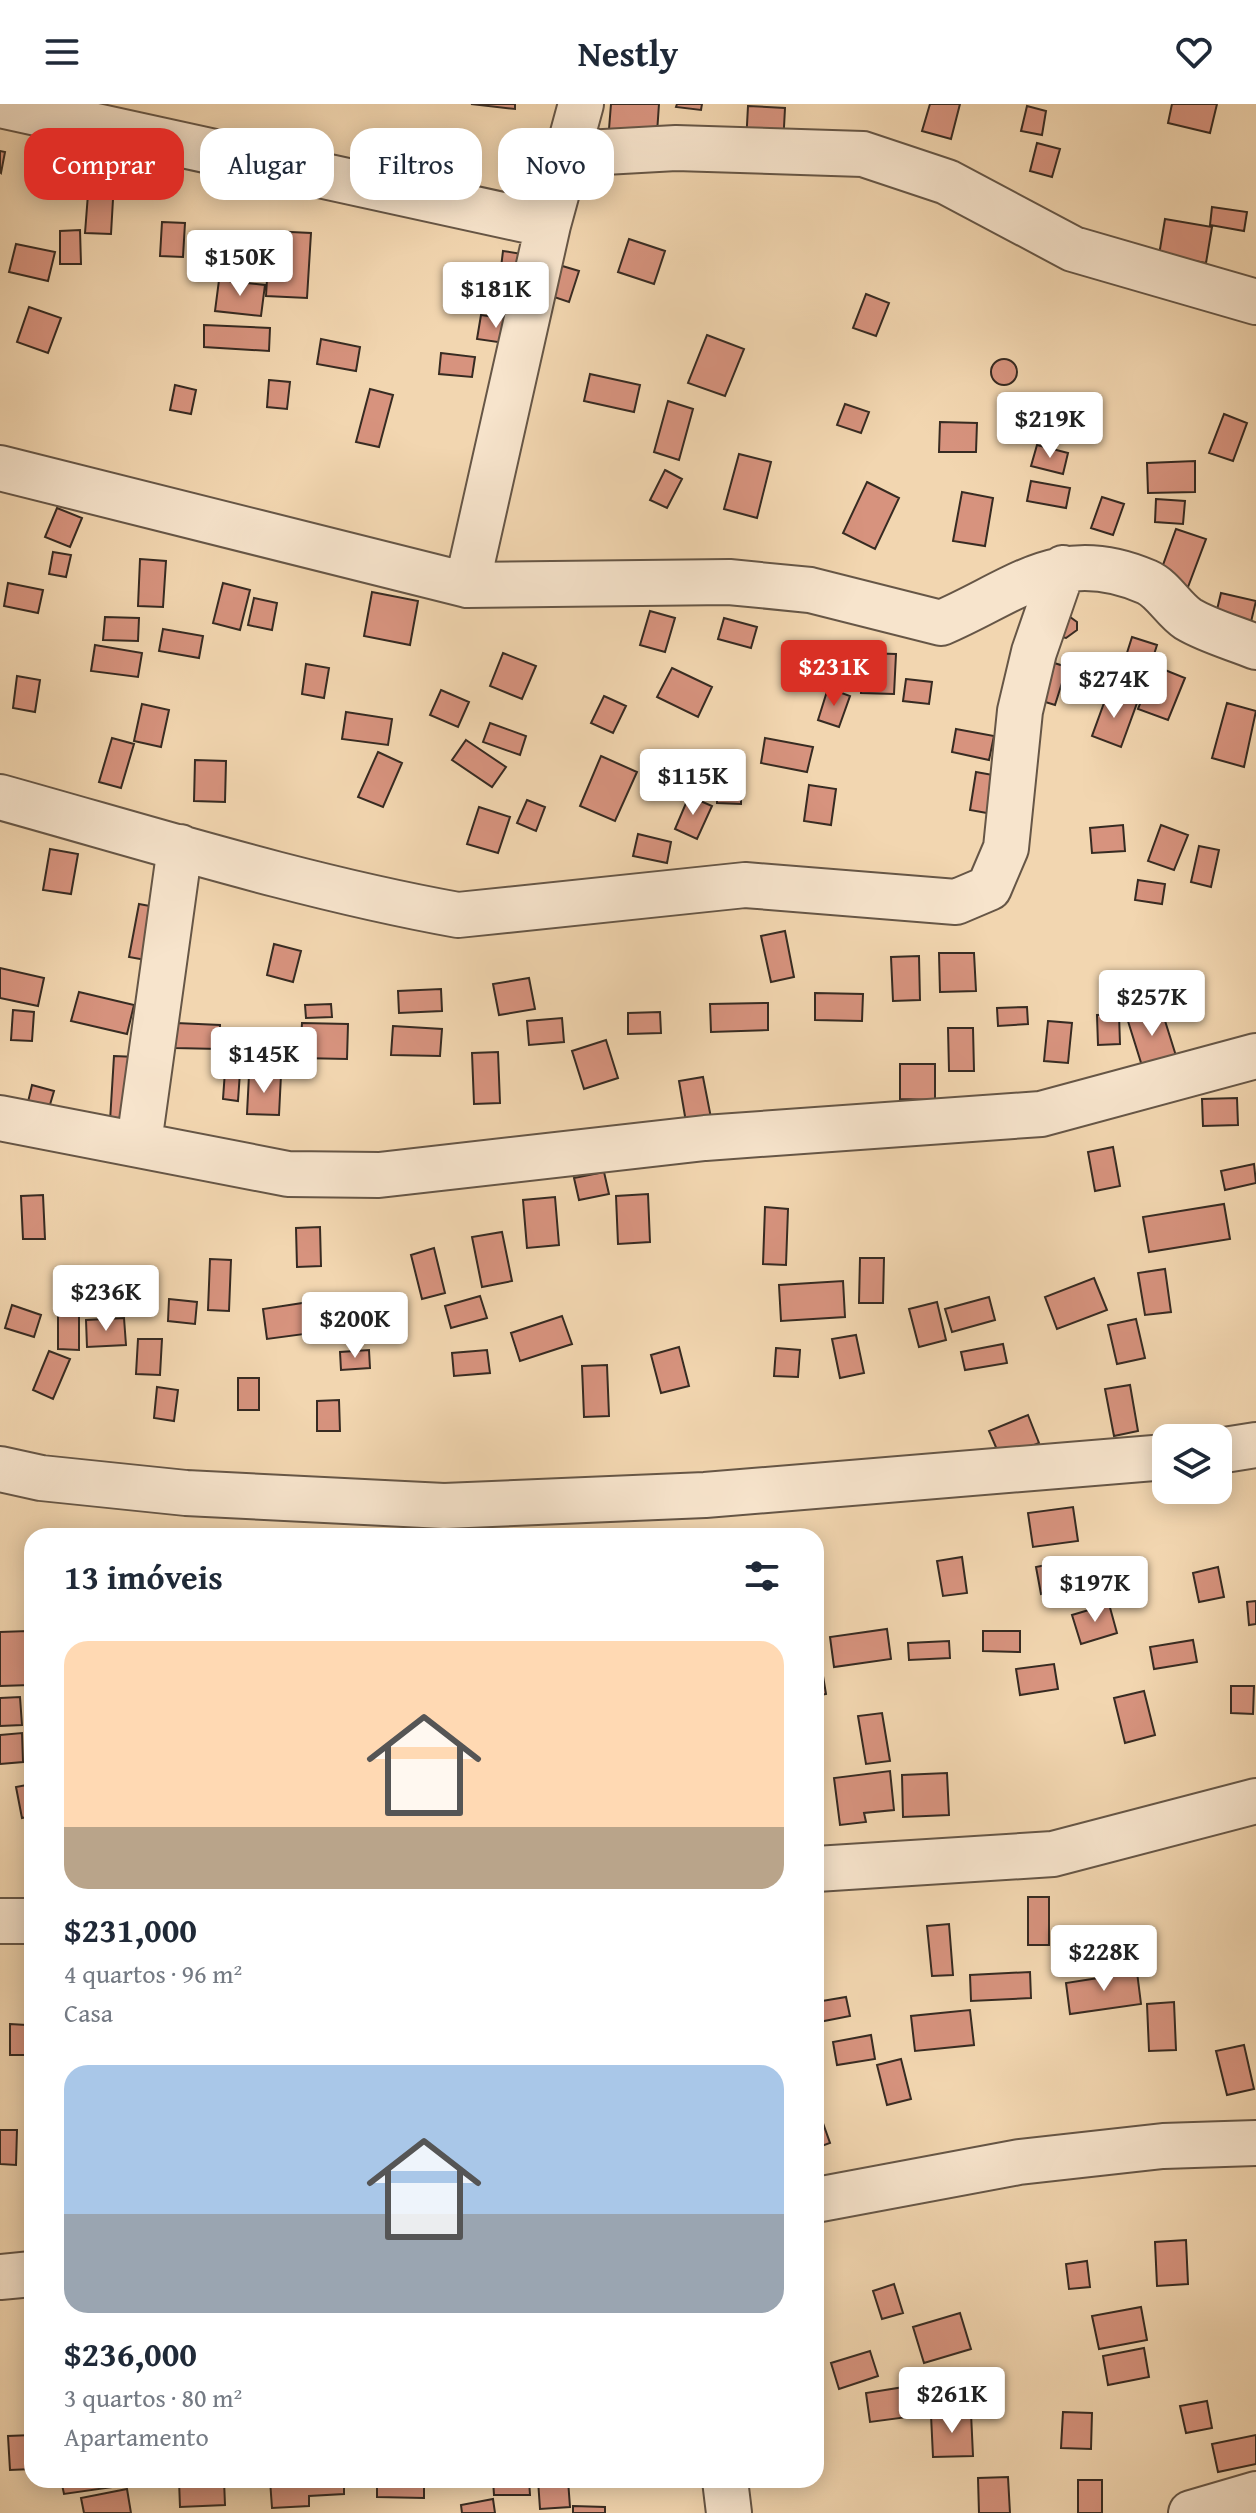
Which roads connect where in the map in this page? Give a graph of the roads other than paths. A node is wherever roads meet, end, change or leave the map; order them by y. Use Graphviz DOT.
graph roads {
  1 [pos="581,104"];
  2 [pos="0,105"];
  3 [pos="575,128"];
  4 [pos="614,151"];
  5 [pos="555,200"];
  6 [pos="548,225"];
  7 [pos="1256,302"];
  8 [pos="0,468"];
  9 [pos="1063,568"];
  10 [pos="467,585"];
  11 [pos="1256,647"];
  12 [pos="0,797"];
  13 [pos="180,847"];
  14 [pos="1256,1056"];
  15 [pos="0,1118"];
  16 [pos="139,1143"];
  17 [pos="1256,1445"];
  18 [pos="1232,1449"];
  19 [pos="1152,1458"];
  20 [pos="0,1469"];
  21 [pos="1256,1801"];
  22 [pos="824,1868"];
  23 [pos="0,1921"];
  24 [pos="24,1921"];
  25 [pos="1256,2143"];
  26 [pos="824,2199"];
  27 [pos="24,2275"];
  28 [pos="0,2277"];
  29 [pos="726,2488"];
  30 [pos="1256,2494"];
  31 [pos="729,2513"];
  32 [pos="1191,2513"];
  1 -- 3 [label="street"];
  2 -- 6 [label="street"];
  4 -- 7 [label="street"];
  5 -- 6 [label="street"];
  6 -- 10 [label="street"];
  8 -- 10 [label="street"];
  9 -- 10 [label="street"];
  9 -- 11 [label="street"];
  9 -- 13 [label="street"];
  12 -- 13 [label="street"];
  13 -- 16 [label="street"];
  14 -- 16 [label="street"];
  15 -- 16 [label="street"];
  17 -- 18 [label="street"];
  19 -- 20 [label="street"];
  21 -- 22 [label="street"];
  23 -- 24 [label="street"];
  25 -- 26 [label="street"];
  27 -- 28 [label="street"];
  29 -- 31 [label="street"];
  30 -- 32 [label="street"];
}
